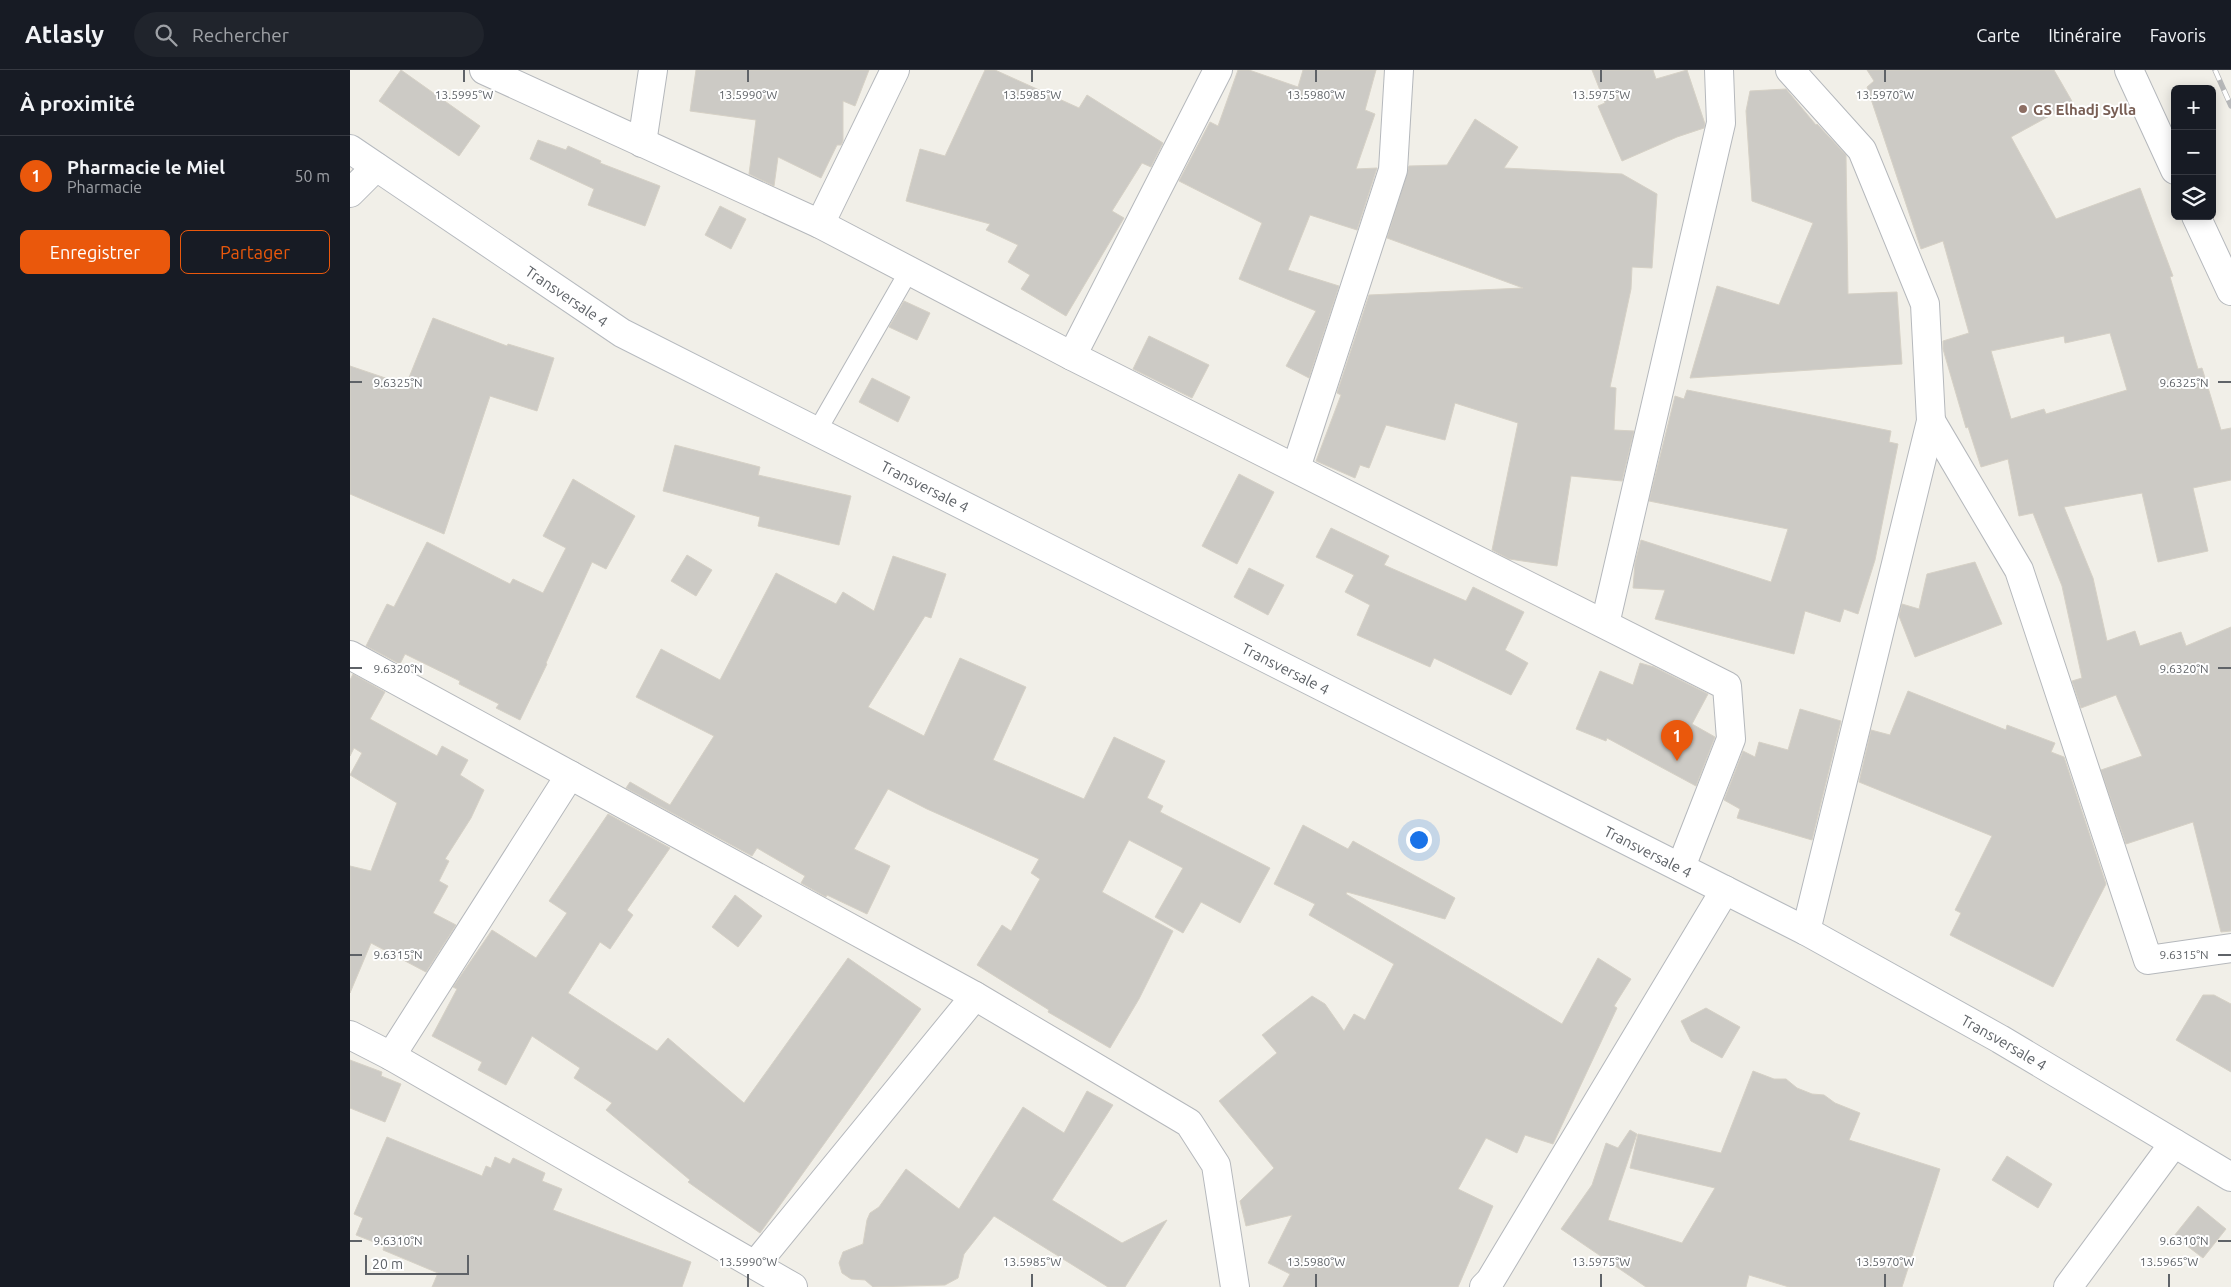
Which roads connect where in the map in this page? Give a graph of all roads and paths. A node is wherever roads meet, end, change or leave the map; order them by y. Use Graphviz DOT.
graph roads {
  1 [pos="484,70"];
  2 [pos="653,70"];
  3 [pos="895,70"];
  4 [pos="1218,70"];
  5 [pos="1399,70"];
  6 [pos="1720,70"];
  7 [pos="1790,70"];
  8 [pos="2129,70"];
  9 [pos="642,143"];
  10 [pos="350,149"];
  11 [pos="2171,161"];
  12 [pos="376,167"];
  13 [pos="350,192"];
  14 [pos="2198,220"];
  15 [pos="820,224"];
  16 [pos="909,271"];
  17 [pos="2231,291"];
  18 [pos="1072,356"];
  19 [pos="1931,420"];
  20 [pos="817,431"];
  21 [pos="1296,468"];
  22 [pos="1605,624"];
  23 [pos="350,655"];
  24 [pos="570,775"];
  25 [pos="1681,867"];
  26 [pos="1726,890"];
  27 [pos="1806,930"];
  28 [pos="2231,948"];
  29 [pos="974,996"];
  30 [pos="350,1035"];
  31 [pos="391,1056"];
  32 [pos="2174,1143"];
  33 [pos="2231,1177"];
  34 [pos="755,1265"];
  35 [pos="793,1287"];
  36 [pos="1235,1287"];
  37 [pos="1484,1287"];
  38 [pos="2068,1287"];
  1 -- 9 [label="street"];
  2 -- 9 [label="street"];
  3 -- 15 [label="street"];
  4 -- 18 [label="street"];
  5 -- 21 [label="street"];
  6 -- 22 [label="street"];
  7 -- 19 [label="street"];
  8 -- 11 [label="street"];
  9 -- 15 [label="street"];
  10 -- 12 [label="street, Transversale 4"];
  12 -- 13 [label="street"];
  12 -- 20 [label="street, Transversale 4"];
  14 -- 17 [label="street"];
  15 -- 16 [label="street"];
  16 -- 18 [label="street"];
  16 -- 20 [label="lane"];
  18 -- 21 [label="street"];
  19 -- 27 [label="street"];
  19 -- 28 [label="street"];
  20 -- 25 [label="street, Transversale 4"];
  21 -- 22 [label="street"];
  22 -- 25 [label="street"];
  23 -- 24 [label="street"];
  24 -- 29 [label="street"];
  24 -- 31 [label="street"];
  25 -- 26 [label="street, Transversale 4"];
  26 -- 27 [label="street, Transversale 4"];
  26 -- 37 [label="street"];
  27 -- 32 [label="street, Transversale 4"];
  29 -- 34 [label="street"];
  29 -- 36 [label="street"];
  30 -- 31 [label="street"];
  31 -- 34 [label="street"];
  32 -- 33 [label="street, Transversale 4"];
  32 -- 38 [label="street"];
  34 -- 35 [label="street"];
}
